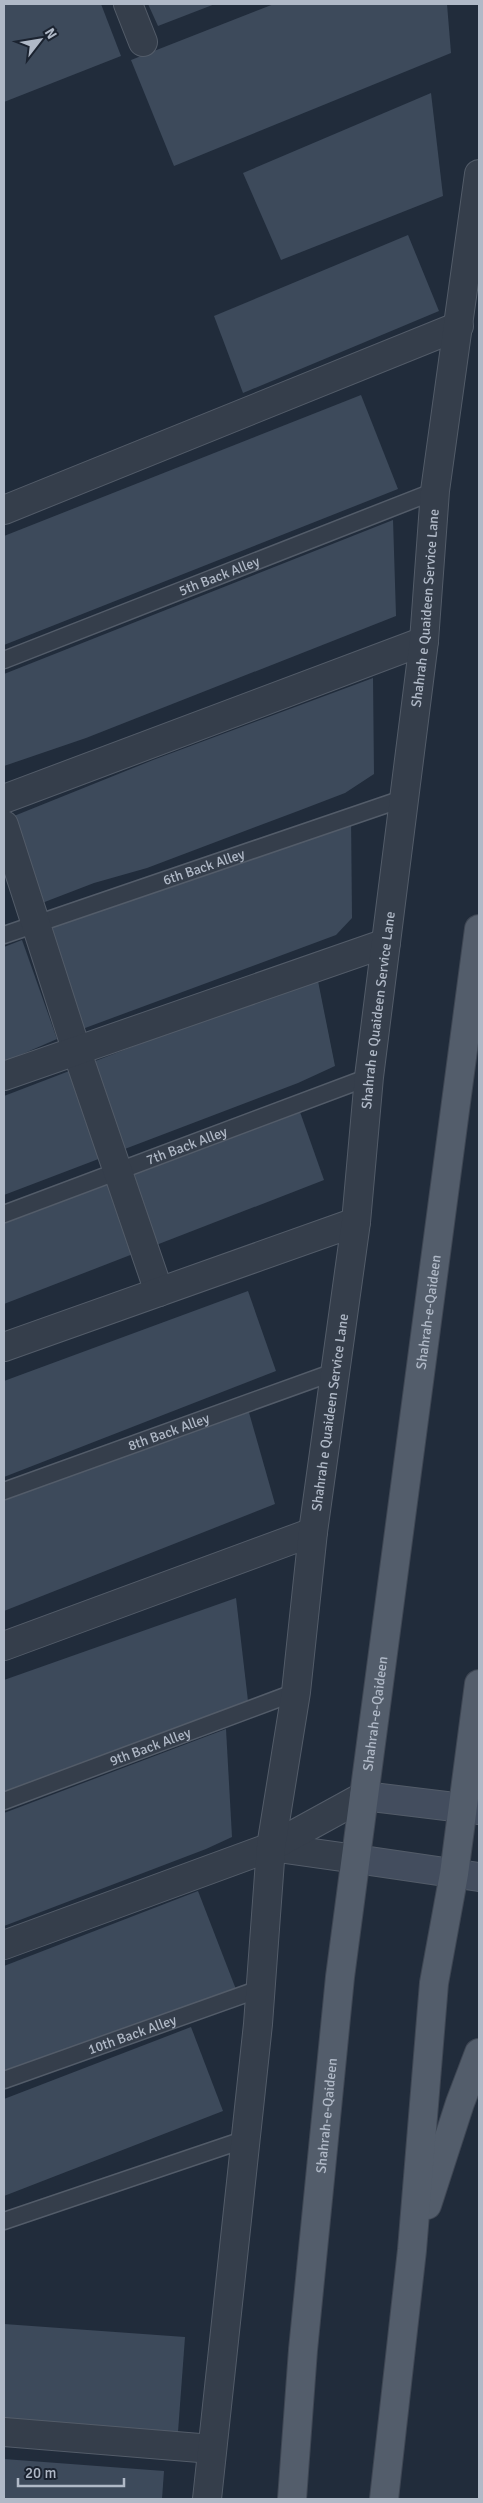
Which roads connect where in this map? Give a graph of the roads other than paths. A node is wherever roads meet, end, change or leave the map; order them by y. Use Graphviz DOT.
graph roads {
  1 [pos="128,4"];
  2 [pos="143,42"];
  3 [pos="479,174"];
  4 [pos="459,326"];
  5 [pos="435,491"];
  6 [pos="4,510"];
  7 [pos="424,641"];
  8 [pos="4,660"];
  9 [pos="405,798"];
  10 [pos="4,800"];
  11 [pos="4,825"];
  12 [pos="34,923"];
  13 [pos="479,929"];
  14 [pos="4,935"];
  15 [pos="386,942"];
  16 [pos="76,1049"];
  17 [pos="4,1076"];
  18 [pos="369,1077"];
  19 [pos="118,1173"];
  20 [pos="4,1214"];
  21 [pos="356,1222"];
  22 [pos="159,1292"];
  23 [pos="4,1347"];
  24 [pos="334,1372"];
  25 [pos="4,1491"];
  26 [pos="313,1532"];
  27 [pos="4,1646"];
  28 [pos="479,1684"];
  29 [pos="296,1692"];
  30 [pos="364,1796"];
  31 [pos="4,1801"];
  32 [pos="472,1809"];
  33 [pos="271,1847"];
  34 [pos="356,1860"];
  35 [pos="467,1876"];
  36 [pos="4,1945"];
  37 [pos="262,1988"];
  38 [pos="479,2053"];
  39 [pos="4,2080"];
  40 [pos="246,2139"];
  41 [pos="4,2220"];
  42 [pos="412,2250"];
  43 [pos="4,2432"];
  44 [pos="212,2449"];
  45 [pos="207,2499"];
  46 [pos="292,2499"];
  47 [pos="384,2499"];
  1 -- 2 [label="street"];
  3 -- 4 [label="street, Shahrah e Quaideen Service Lane"];
  4 -- 5 [label="street, Shahrah e Quaideen Service Lane"];
  4 -- 6 [label="street"];
  5 -- 7 [label="street, Shahrah e Quaideen Service Lane"];
  5 -- 8 [label="lane, 5th Back Alley"];
  7 -- 9 [label="street, Shahrah e Quaideen Service Lane"];
  7 -- 10 [label="street"];
  9 -- 12 [label="lane, 6th Back Alley"];
  9 -- 15 [label="street, Shahrah e Quaideen Service Lane"];
  11 -- 12 [label="street"];
  12 -- 14 [label="lane, 6th Back Alley"];
  12 -- 16 [label="street"];
  13 -- 30 [label="main road, Shahrah-e-Qaideen"];
  15 -- 16 [label="street"];
  15 -- 18 [label="street, Shahrah e Quaideen Service Lane"];
  16 -- 17 [label="street"];
  16 -- 19 [label="street"];
  18 -- 19 [label="lane, 7th Back Alley"];
  18 -- 21 [label="street, Shahrah e Quaideen Service Lane"];
  19 -- 20 [label="lane, 7th Back Alley"];
  19 -- 22 [label="street"];
  21 -- 22 [label="street"];
  21 -- 24 [label="street, Shahrah e Quaideen Service Lane"];
  22 -- 23 [label="street"];
  24 -- 25 [label="lane, 8th Back Alley"];
  24 -- 26 [label="street, Shahrah e Quaideen Service Lane"];
  26 -- 27 [label="street"];
  26 -- 29 [label="street, Shahrah e Quaideen Service Lane"];
  28 -- 32 [label="main road"];
  29 -- 31 [label="lane, 9th Back Alley"];
  29 -- 33 [label="street, Shahrah e Quaideen Service Lane"];
  30 -- 32 [label="main road"];
  30 -- 33 [label="street"];
  30 -- 34 [label="main road, Shahrah-e-Qaideen"];
  32 -- 35 [label="main road"];
  33 -- 34 [label="street"];
  33 -- 36 [label="street"];
  33 -- 37 [label="street, Shahrah e Quaideen Service Lane"];
  34 -- 35 [label="main road"];
  34 -- 46 [label="main road, Shahrah-e-Qaideen"];
  35 -- 42 [label="main road"];
  37 -- 39 [label="lane, 10th Back Alley"];
  37 -- 40 [label="street, Shahrah e Quaideen Service Lane"];
  38 -- 42 [label="main road"];
  40 -- 41 [label="lane"];
  40 -- 44 [label="street, Shahrah e Quaideen Service Lane"];
  42 -- 47 [label="main road"];
  43 -- 44 [label="street"];
  44 -- 45 [label="street, Shahrah e Quaideen Service Lane"];
}
